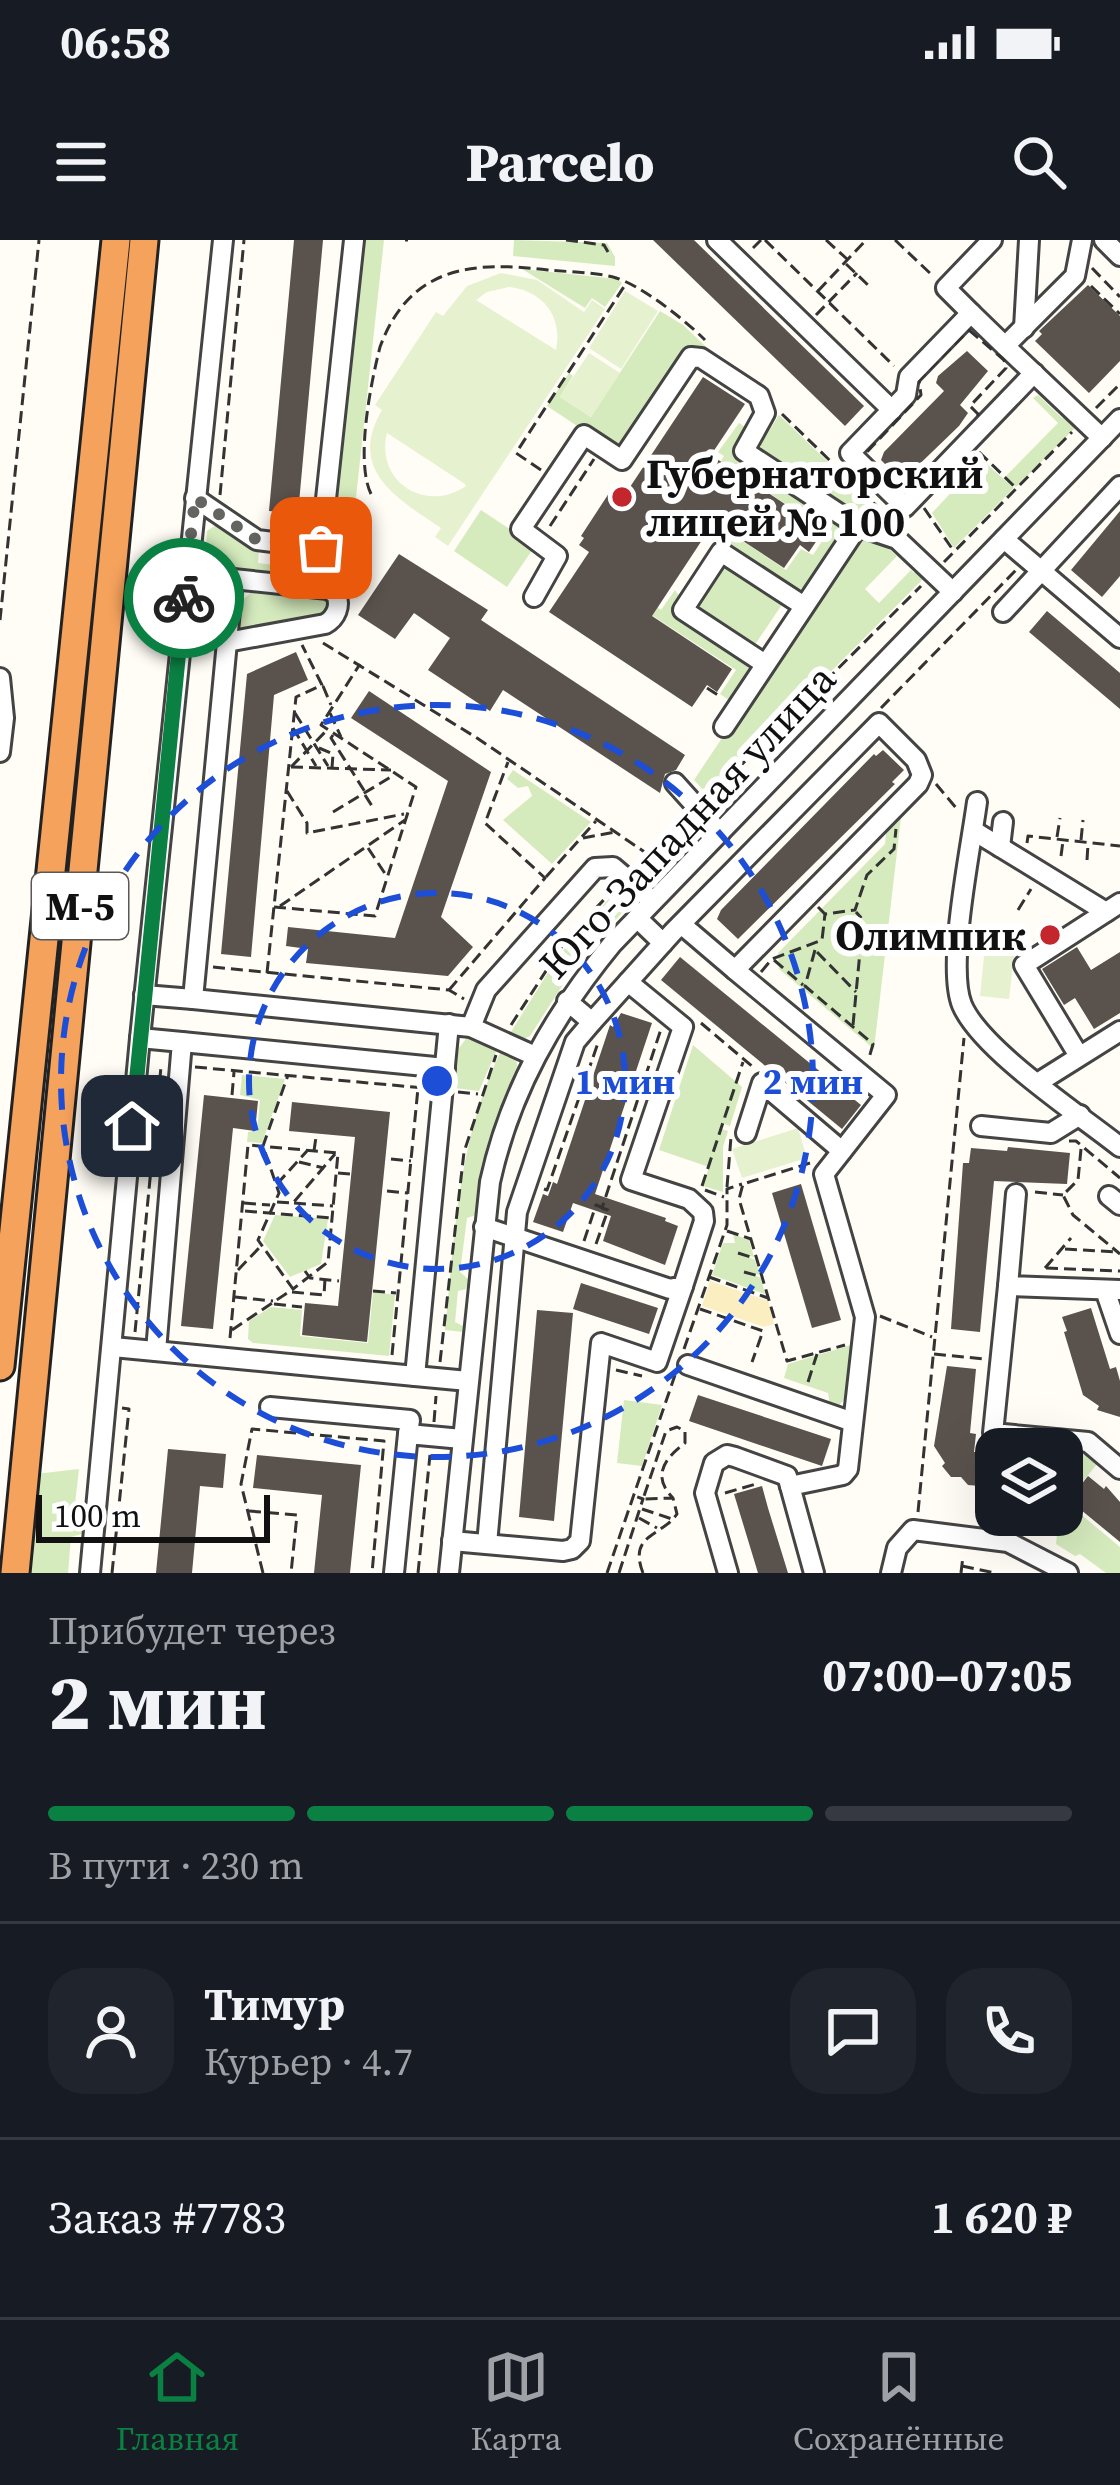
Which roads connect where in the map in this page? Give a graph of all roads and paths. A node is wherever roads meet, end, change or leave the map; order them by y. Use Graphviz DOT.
graph roads {
  1 [pos="39,240"];
  2 [pos="116,240"];
  3 [pos="144,240"];
  4 [pos="223,240"];
  5 [pos="244,240"];
  6 [pos="354,240"];
  7 [pos="566,240"];
  8 [pos="717,240"];
  9 [pos="762,240"];
  10 [pos="826,240"];
  11 [pos="866,240"];
  12 [pos="895,240"];
  13 [pos="992,240"];
  14 [pos="1029,240"];
  15 [pos="1082,240"];
  16 [pos="1104,240"];
  17 [pos="585,242"];
  18 [pos="608,252"];
  19 [pos="747,254"];
  20 [pos="1120,256"];
  21 [pos="846,261"];
  22 [pos="856,273"];
  23 [pos="939,282"];
  24 [pos="626,283"];
  25 [pos="868,285"];
  26 [pos="817,291"];
  27 [pos="1080,292"];
  28 [pos="828,302"];
  29 [pos="971,313"];
  30 [pos="1120,314"];
  31 [pos="813,317"];
  32 [pos="1024,328"];
  33 [pos="1005,346"];
  34 [pos="716,350"];
  35 [pos="1034,374"];
  36 [pos="909,380"];
  37 [pos="1120,384"];
  38 [pos="758,396"];
  39 [pos="892,410"];
  40 [pos="1120,419"];
  41 [pos="1084,421"];
  42 [pos="1102,438"];
  43 [pos="966,439"];
  44 [pos="603,458"];
  45 [pos="555,479"];
  46 [pos="1120,486"];
  47 [pos="1016,489"];
  48 [pos="371,494"];
  49 [pos="195,498"];
  50 [pos="914,498"];
  51 [pos="219,505"];
  52 [pos="693,517"];
  53 [pos="858,526"];
  54 [pos="549,536"];
  55 [pos="897,539"];
  56 [pos="1004,539"];
  57 [pos="720,544"];
  58 [pos="321,548"];
  59 [pos="954,551"];
  60 [pos="1039,570"];
  61 [pos="318,573"];
  62 [pos="933,573"];
  63 [pos="187,575"];
  64 [pos="233,579"];
  65 [pos="953,592"];
  66 [pos="533,597"];
  67 [pos="804,606"];
  68 [pos="1003,612"];
  69 [pos="0,620"];
  70 [pos="1118,632"];
  71 [pos="227,642"];
  72 [pos="360,664"];
  73 [pos="765,664"];
  74 [pos="0,678"];
  75 [pos="322,685"];
  76 [pos="707,688"];
  77 [pos="732,704"];
  78 [pos="331,709"];
  79 [pos="294,711"];
  80 [pos="292,727"];
  81 [pos="724,728"];
  82 [pos="328,729"];
  83 [pos="334,734"];
  84 [pos="341,738"];
  85 [pos="315,746"];
  86 [pos="307,751"];
  87 [pos="0,752"];
  88 [pos="748,759"];
  89 [pos="509,760"];
  90 [pos="290,767"];
  91 [pos="921,767"];
  92 [pos="317,768"];
  93 [pos="330,768"];
  94 [pos="351,769"];
  95 [pos="393,772"];
  96 [pos="675,783"];
  97 [pos="286,789"];
  98 [pos="365,793"];
  99 [pos="349,802"];
  100 [pos="898,804"];
  101 [pos="372,806"];
  102 [pos="353,809"];
  103 [pos="334,812"];
  104 [pos="407,816"];
  105 [pos="975,816"];
  106 [pos="1060,818"];
  107 [pos="597,820"];
  108 [pos="1083,820"];
  109 [pos="1003,822"];
  110 [pos="615,832"];
  111 [pos="720,832"];
  112 [pos="581,838"];
  113 [pos="1060,839"];
  114 [pos="1081,842"];
  115 [pos="1088,842"];
  116 [pos="367,846"];
  117 [pos="1120,846"];
  118 [pos="1000,848"];
  119 [pos="647,854"];
  120 [pos="1060,856"];
  121 [pos="1021,860"];
  122 [pos="1087,860"];
  123 [pos="1041,872"];
  124 [pos="387,877"];
  125 [pos="545,878"];
  126 [pos="807,896"];
  127 [pos="653,901"];
  128 [pos="276,907"];
  129 [pos="1113,908"];
  130 [pos="855,910"];
  131 [pos="1018,910"];
  132 [pos="825,914"];
  133 [pos="637,918"];
  134 [pos="681,924"];
  135 [pos="663,943"];
  136 [pos="814,948"];
  137 [pos="772,958"];
  138 [pos="209,966"];
  139 [pos="267,973"];
  140 [pos="743,976"];
  141 [pos="628,982"];
  142 [pos="805,986"];
  143 [pos="448,990"];
  144 [pos="856,992"];
  145 [pos="144,995"];
  146 [pos="193,999"];
  147 [pos="567,1001"];
  148 [pos="691,1014"];
  149 [pos="474,1017"];
  150 [pos="970,1019"];
  151 [pos="659,1021"];
  152 [pos="448,1024"];
  153 [pos="597,1026"];
  154 [pos="1120,1031"];
  155 [pos="140,1038"];
  156 [pos="182,1042"];
  157 [pos="535,1056"];
  158 [pos="1079,1056"];
  159 [pos="744,1059"];
  160 [pos="161,1067"];
  161 [pos="193,1067"];
  162 [pos="753,1067"];
  163 [pos="445,1068"];
  164 [pos="235,1070"];
  165 [pos="288,1076"];
  166 [pos="1039,1082"];
  167 [pos="418,1088"];
  168 [pos="442,1090"];
  169 [pos="232,1094"];
  170 [pos="481,1094"];
  171 [pos="1080,1115"];
  172 [pos="722,1126"];
  173 [pos="981,1126"];
  174 [pos="739,1132"];
  175 [pos="316,1137"];
  176 [pos="263,1146"];
  177 [pos="1082,1146"];
  178 [pos="1120,1147"];
  179 [pos="307,1150"];
  180 [pos="314,1151"];
  181 [pos="842,1151"];
  182 [pos="337,1153"];
  183 [pos="391,1159"];
  184 [pos="411,1161"];
  185 [pos="297,1162"];
  186 [pos="324,1168"];
  187 [pos="812,1172"];
  188 [pos="336,1173"];
  189 [pos="350,1174"];
  190 [pos="276,1185"];
  191 [pos="702,1186"];
  192 [pos="539,1187"];
  193 [pos="387,1191"];
  194 [pos="408,1193"];
  195 [pos="1016,1194"];
  196 [pos="242,1202"];
  197 [pos="292,1203"];
  198 [pos="274,1204"];
  199 [pos="333,1206"];
  200 [pos="602,1208"];
  201 [pos="242,1210"];
  202 [pos="270,1213"];
  203 [pos="332,1218"];
  204 [pos="484,1227"];
  205 [pos="726,1230"];
  206 [pos="515,1238"];
  207 [pos="1071,1238"];
  208 [pos="751,1239"];
  209 [pos="261,1245"];
  210 [pos="1062,1249"];
  211 [pos="738,1253"];
  212 [pos="1119,1253"];
  213 [pos="758,1259"];
  214 [pos="1046,1268"];
  215 [pos="305,1271"];
  216 [pos="1120,1271"];
  217 [pos="236,1272"];
  218 [pos="744,1272"];
  219 [pos="310,1277"];
  220 [pos="709,1277"];
  221 [pos="763,1277"];
  222 [pos="326,1279"];
  223 [pos="339,1281"];
  224 [pos="1034,1281"];
  225 [pos="682,1286"];
  226 [pos="1008,1286"];
  227 [pos="292,1290"];
  228 [pos="1113,1290"];
  229 [pos="374,1291"];
  230 [pos="398,1293"];
  231 [pos="233,1297"];
  232 [pos="770,1298"];
  233 [pos="274,1303"];
  234 [pos="302,1307"];
  235 [pos="698,1309"];
  236 [pos="865,1317"];
  237 [pos="777,1327"];
  238 [pos="230,1331"];
  239 [pos="763,1331"];
  240 [pos="1120,1334"];
  241 [pos="934,1338"];
  242 [pos="156,1345"];
  243 [pos="113,1347"];
  244 [pos="818,1353"];
  245 [pos="932,1354"];
  246 [pos="228,1358"];
  247 [pos="391,1359"];
  248 [pos="991,1359"];
  249 [pos="752,1363"];
  250 [pos="688,1364"];
  251 [pos="0,1366"];
  252 [pos="598,1369"];
  253 [pos="415,1376"];
  254 [pos="654,1379"];
  255 [pos="468,1381"];
  256 [pos="808,1382"];
  257 [pos="107,1407"];
  258 [pos="270,1407"];
  259 [pos="853,1422"];
  260 [pos="408,1434"];
  261 [pos="655,1434"];
  262 [pos="664,1437"];
  263 [pos="462,1439"];
  264 [pos="646,1460"];
  265 [pos="655,1464"];
  266 [pos="663,1466"];
  267 [pos="1120,1468"];
  268 [pos="789,1481"];
  269 [pos="634,1496"];
  270 [pos="656,1498"];
  271 [pos="673,1498"];
  272 [pos="706,1498"];
  273 [pos="643,1499"];
  274 [pos="640,1509"];
  275 [pos="248,1511"];
  276 [pos="653,1512"];
  277 [pos="637,1517"];
  278 [pos="674,1520"];
  279 [pos="542,1526"];
  280 [pos="658,1529"];
  281 [pos="913,1530"];
  282 [pos="632,1535"];
  283 [pos="645,1540"];
  284 [pos="452,1541"];
  285 [pos="487,1544"];
  286 [pos="540,1549"];
  287 [pos="614,1554"];
  288 [pos="624,1557"];
  289 [pos="962,1567"];
  290 [pos="15,1573"];
  291 [pos="90,1573"];
  292 [pos="112,1573"];
  293 [pos="263,1573"];
  294 [pos="291,1573"];
  295 [pos="372,1573"];
  296 [pos="394,1573"];
  297 [pos="449,1573"];
  298 [pos="619,1573"];
  299 [pos="643,1573"];
  300 [pos="728,1573"];
  301 [pos="814,1573"];
  302 [pos="892,1573"];
  303 [pos="995,1573"];
  304 [pos="1067,1573"];
  1 -- 69 [label="path"];
  2 -- 251 [label="highway, М-5"];
  3 -- 290 [label="highway, М-5"];
  4 -- 49 [label="street"];
  5 -- 51 [label="path"];
  6 -- 58 [label="street"];
  7 -- 17 [label="path"];
  8 -- 39 [label="street"];
  9 -- 19 [label="path"];
  9 -- 26 [label="path"];
  10 -- 21 [label="path"];
  11 -- 21 [label="path"];
  12 -- 23 [label="path"];
  13 -- 29 [label="street"];
  14 -- 32 [label="street"];
  15 -- 32 [label="street"];
  16 -- 20 [label="street"];
  17 -- 18 [label="path"];
  21 -- 22 [label="path"];
  21 -- 26 [label="path"];
  22 -- 25 [label="path"];
  22 -- 28 [label="path"];
  24 -- 34 [label="path"];
  24 -- 45 [label="path"];
  24 -- 48 [label="path"];
  26 -- 28 [label="path"];
  27 -- 30 [label="path"];
  28 -- 31 [label="path"];
  28 -- 36 [label="path"];
  29 -- 33 [label="street"];
  29 -- 36 [label="street"];
  32 -- 33 [label="street"];
  33 -- 35 [label="street"];
  35 -- 41 [label="street"];
  35 -- 43 [label="street"];
  36 -- 39 [label="street"];
  37 -- 41 [label="path"];
  38 -- 45 [label="street"];
  38 -- 53 [label="street"];
  38 -- 55 [label="path"];
  39 -- 50 [label="street"];
  40 -- 42 [label="street, Юго-Западная улица"];
  41 -- 42 [label="street"];
  41 -- 47 [label="path"];
  42 -- 56 [label="street, Юго-Западная улица"];
  43 -- 43 [label="path"];
  43 -- 47 [label="path"];
  43 -- 50 [label="street"];
  44 -- 54 [label="path"];
  45 -- 66 [label="street"];
  46 -- 60 [label="street"];
  47 -- 59 [label="path"];
  49 -- 58 [label="street"];
  49 -- 63 [label="street"];
  50 -- 59 [label="path"];
  52 -- 57 [label="path"];
  53 -- 55 [label="street"];
  53 -- 67 [label="street"];
  55 -- 62 [label="street"];
  56 -- 60 [label="street"];
  56 -- 65 [label="street, Юго-Западная улица"];
  58 -- 61 [label="street"];
  59 -- 62 [label="path"];
  60 -- 68 [label="street"];
  60 -- 70 [label="street"];
  62 -- 65 [label="street"];
  62 -- 88 [label="path"];
  63 -- 64 [label="street"];
  63 -- 145 [label="street"];
  64 -- 71 [label="street"];
  64 -- 71 [label="street"];
  65 -- 111 [label="street, Юго-Западная улица"];
  67 -- 73 [label="street"];
  67 -- 73 [label="street"];
  71 -- 146 [label="street"];
  72 -- 75 [label="path"];
  72 -- 78 [label="path"];
  72 -- 89 [label="path"];
  73 -- 81 [label="street"];
  74 -- 87 [label="street"];
  75 -- 78 [label="path"];
  75 -- 79 [label="path"];
  76 -- 77 [label="path"];
  78 -- 82 [label="path"];
  78 -- 84 [label="path"];
  79 -- 80 [label="path"];
  79 -- 85 [label="path"];
  80 -- 86 [label="path"];
  80 -- 90 [label="path"];
  82 -- 83 [label="path"];
  82 -- 85 [label="path"];
  83 -- 84 [label="path"];
  83 -- 94 [label="path"];
  84 -- 95 [label="path"];
  85 -- 86 [label="path"];
  85 -- 93 [label="path"];
  85 -- 93 [label="path"];
  86 -- 90 [label="path"];
  86 -- 92 [label="path"];
  89 -- 107 [label="path"];
  89 -- 125 [label="path"];
  90 -- 92 [label="path"];
  90 -- 97 [label="path"];
  91 -- 100 [label="street"];
  91 -- 105 [label="path"];
  91 -- 134 [label="street"];
  92 -- 93 [label="path"];
  93 -- 94 [label="path"];
  94 -- 95 [label="path"];
  94 -- 98 [label="path"];
  95 -- 98 [label="path"];
  95 -- 104 [label="path"];
  96 -- 111 [label="street"];
  97 -- 104 [label="path"];
  97 -- 128 [label="path"];
  98 -- 99 [label="path"];
  98 -- 101 [label="path"];
  99 -- 102 [label="path"];
  99 -- 103 [label="path"];
  100 -- 126 [label="street"];
  100 -- 130 [label="path"];
  104 -- 116 [label="path"];
  104 -- 124 [label="path"];
  105 -- 118 [label="street"];
  105 -- 150 [label="street"];
  106 -- 113 [label="path"];
  107 -- 110 [label="path"];
  107 -- 112 [label="path"];
  108 -- 114 [label="path"];
  109 -- 118 [label="street"];
  110 -- 112 [label="path"];
  110 -- 119 [label="path"];
  111 -- 127 [label="street, Юго-Западная улица"];
  112 -- 125 [label="path"];
  113 -- 114 [label="path"];
  113 -- 120 [label="path"];
  113 -- 121 [label="path"];
  114 -- 115 [label="path"];
  115 -- 117 [label="path"];
  115 -- 122 [label="path"];
  116 -- 124 [label="path"];
  116 -- 128 [label="path"];
  118 -- 121 [label="street"];
  121 -- 123 [label="street"];
  123 -- 129 [label="street"];
  123 -- 131 [label="path"];
  124 -- 128 [label="path"];
  125 -- 143 [label="path"];
  126 -- 132 [label="path"];
  126 -- 140 [label="street"];
  127 -- 133 [label="street, Юго-Западная улица"];
  127 -- 149 [label="street"];
  128 -- 139 [label="path"];
  129 -- 158 [label="street"];
  130 -- 132 [label="path"];
  130 -- 144 [label="path"];
  132 -- 136 [label="path"];
  133 -- 135 [label="street"];
  133 -- 147 [label="street, Юго-Западная улица"];
  134 -- 135 [label="street"];
  134 -- 140 [label="street"];
  135 -- 141 [label="street"];
  136 -- 137 [label="path"];
  136 -- 142 [label="path"];
  136 -- 144 [label="path"];
  137 -- 140 [label="path"];
  137 -- 142 [label="path"];
  138 -- 139 [label="path"];
  139 -- 143 [label="path"];
  140 -- 181 [label="street"];
  141 -- 153 [label="street"];
  141 -- 225 [label="street"];
  142 -- 144 [label="path"];
  143 -- 149 [label="path"];
  145 -- 146 [label="street"];
  145 -- 155 [label="street"];
  146 -- 152 [label="street"];
  147 -- 153 [label="street"];
  147 -- 157 [label="street, Юго-Западная улица"];
  148 -- 159 [label="path"];
  149 -- 152 [label="street"];
  149 -- 157 [label="street"];
  150 -- 166 [label="street"];
  150 -- 241 [label="path"];
  151 -- 200 [label="path"];
  152 -- 163 [label="street"];
  153 -- 192 [label="path"];
  153 -- 206 [label="street"];
  154 -- 158 [label="street"];
  155 -- 156 [label="street"];
  155 -- 243 [label="street"];
  156 -- 163 [label="street"];
  156 -- 242 [label="street"];
  157 -- 204 [label="street, Юго-Западная улица"];
  158 -- 166 [label="street"];
  159 -- 162 [label="path"];
  159 -- 172 [label="path"];
  160 -- 242 [label="path"];
  161 -- 164 [label="path"];
  163 -- 168 [label="street"];
  164 -- 165 [label="path"];
  164 -- 169 [label="path"];
  165 -- 167 [label="path"];
  165 -- 176 [label="path"];
  166 -- 171 [label="street"];
  167 -- 168 [label="path"];
  167 -- 184 [label="path"];
  168 -- 170 [label="path"];
  168 -- 253 [label="street"];
  171 -- 173 [label="street"];
  171 -- 178 [label="street"];
  172 -- 174 [label="path"];
  172 -- 191 [label="path"];
  174 -- 181 [label="street"];
  175 -- 180 [label="path"];
  176 -- 179 [label="path"];
  176 -- 190 [label="path"];
  176 -- 196 [label="path"];
  177 -- 212 [label="path"];
  179 -- 180 [label="path"];
  179 -- 185 [label="path"];
  180 -- 182 [label="path"];
  181 -- 236 [label="street"];
  182 -- 186 [label="path"];
  182 -- 188 [label="path"];
  183 -- 184 [label="path"];
  184 -- 194 [label="path"];
  185 -- 186 [label="path"];
  185 -- 190 [label="path"];
  186 -- 197 [label="path"];
  187 -- 208 [label="path"];
  188 -- 189 [label="path"];
  188 -- 199 [label="path"];
  190 -- 198 [label="path"];
  193 -- 194 [label="path"];
  194 -- 230 [label="path"];
  195 -- 226 [label="street"];
  196 -- 198 [label="path"];
  196 -- 201 [label="path"];
  197 -- 198 [label="path"];
  197 -- 199 [label="path"];
  198 -- 202 [label="path"];
  199 -- 203 [label="path"];
  200 -- 200 [label="path"];
  201 -- 202 [label="path"];
  201 -- 217 [label="path"];
  202 -- 203 [label="path"];
  202 -- 209 [label="path"];
  203 -- 219 [label="path"];
  204 -- 206 [label="street"];
  204 -- 255 [label="street, Юго-Западная улица"];
  205 -- 208 [label="path"];
  206 -- 225 [label="street"];
  206 -- 285 [label="street"];
  207 -- 210 [label="path"];
  208 -- 213 [label="path"];
  209 -- 217 [label="path"];
  209 -- 227 [label="path"];
  210 -- 212 [label="path"];
  210 -- 214 [label="path"];
  211 -- 213 [label="path"];
  213 -- 221 [label="path"];
  214 -- 216 [label="path"];
  214 -- 224 [label="path"];
  215 -- 219 [label="path"];
  217 -- 231 [label="path"];
  218 -- 221 [label="path"];
  219 -- 222 [label="path"];
  219 -- 227 [label="path"];
  220 -- 232 [label="path"];
  221 -- 232 [label="path"];
  222 -- 223 [label="path"];
  222 -- 227 [label="path"];
  225 -- 252 [label="street"];
  226 -- 228 [label="street"];
  226 -- 267 [label="street"];
  227 -- 233 [label="path"];
  228 -- 240 [label="street"];
  229 -- 230 [label="path"];
  230 -- 247 [label="path"];
  231 -- 233 [label="path"];
  231 -- 238 [label="path"];
  232 -- 237 [label="path"];
  233 -- 234 [label="path"];
  233 -- 238 [label="path"];
  235 -- 239 [label="path"];
  236 -- 241 [label="path"];
  236 -- 244 [label="path"];
  236 -- 259 [label="street"];
  237 -- 239 [label="path"];
  237 -- 244 [label="path"];
  238 -- 246 [label="path"];
  239 -- 249 [label="path"];
  241 -- 245 [label="path"];
  242 -- 243 [label="street"];
  242 -- 246 [label="street"];
  243 -- 257 [label="street"];
  244 -- 256 [label="path"];
  245 -- 248 [label="path"];
  245 -- 281 [label="path"];
  246 -- 253 [label="street"];
  250 -- 259 [label="street"];
  252 -- 254 [label="path"];
  252 -- 286 [label="street"];
  253 -- 255 [label="street"];
  255 -- 263 [label="street, Юго-Западная улица"];
  257 -- 291 [label="street"];
  257 -- 292 [label="path"];
  258 -- 260 [label="street"];
  259 -- 268 [label="street"];
  260 -- 263 [label="street"];
  260 -- 296 [label="street"];
  261 -- 262 [label="path"];
  262 -- 265 [label="path"];
  262 -- 266 [label="path"];
  263 -- 284 [label="street, Юго-Западная улица"];
  264 -- 265 [label="path"];
  265 -- 266 [label="path"];
  265 -- 273 [label="path"];
  266 -- 271 [label="path"];
  268 -- 272 [label="path"];
  268 -- 272 [label="street"];
  268 -- 301 [label="street"];
  269 -- 273 [label="path"];
  270 -- 271 [label="path"];
  270 -- 273 [label="path"];
  270 -- 276 [label="path"];
  271 -- 278 [label="path"];
  272 -- 300 [label="street"];
  273 -- 274 [label="path"];
  274 -- 276 [label="path"];
  274 -- 277 [label="path"];
  275 -- 293 [label="path"];
  275 -- 294 [label="path"];
  275 -- 295 [label="path"];
  276 -- 278 [label="path"];
  277 -- 280 [label="path"];
  277 -- 282 [label="path"];
  278 -- 280 [label="path"];
  279 -- 286 [label="street"];
  280 -- 283 [label="path"];
  281 -- 302 [label="street"];
  281 -- 304 [label="street"];
  282 -- 283 [label="path"];
  282 -- 288 [label="path"];
  283 -- 299 [label="path"];
  284 -- 285 [label="street"];
  284 -- 297 [label="street, Юго-Западная улица"];
  285 -- 286 [label="street"];
  287 -- 288 [label="path"];
  288 -- 298 [label="path"];
  289 -- 303 [label="path"];
}
